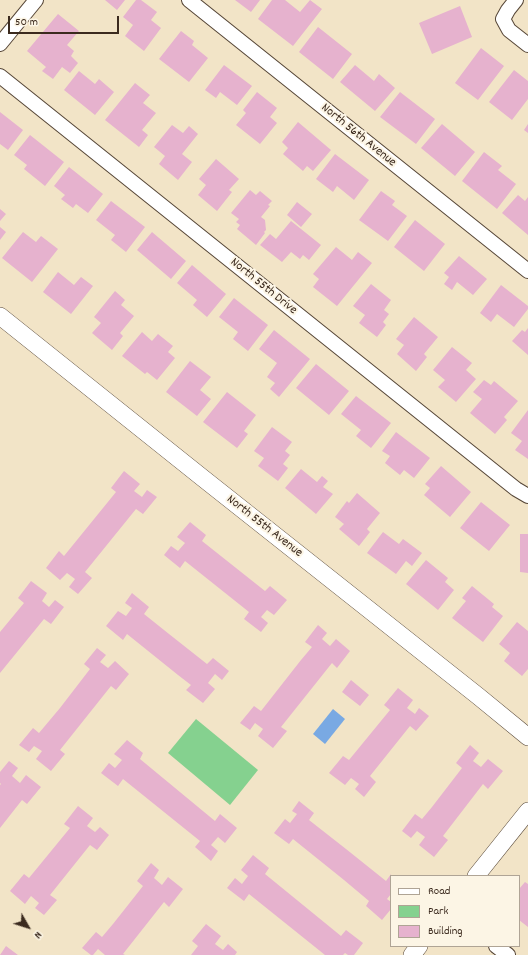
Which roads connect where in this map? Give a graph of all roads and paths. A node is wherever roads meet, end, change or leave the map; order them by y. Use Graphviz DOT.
graph roads {
  1 [pos="36,0"];
  2 [pos="189,0"];
  3 [pos="516,0"];
  4 [pos="0,44"];
  5 [pos="528,45"];
  6 [pos="0,76"];
  7 [pos="528,272"];
  8 [pos="0,316"];
  9 [pos="528,496"];
  10 [pos="528,737"];
  11 [pos="528,811"];
  12 [pos="477,875"];
  13 [pos="418,947"];
  14 [pos="497,947"];
  15 [pos="412,955"];
  16 [pos="508,955"];
  1 -- 4 [label="street"];
  2 -- 7 [label="street, North 56th Avenue"];
  3 -- 5 [label="street"];
  6 -- 9 [label="street, North 55th Drive"];
  8 -- 10 [label="street, North 55th Avenue"];
  11 -- 12 [label="street"];
  13 -- 15 [label="street"];
  14 -- 16 [label="street"];
}
